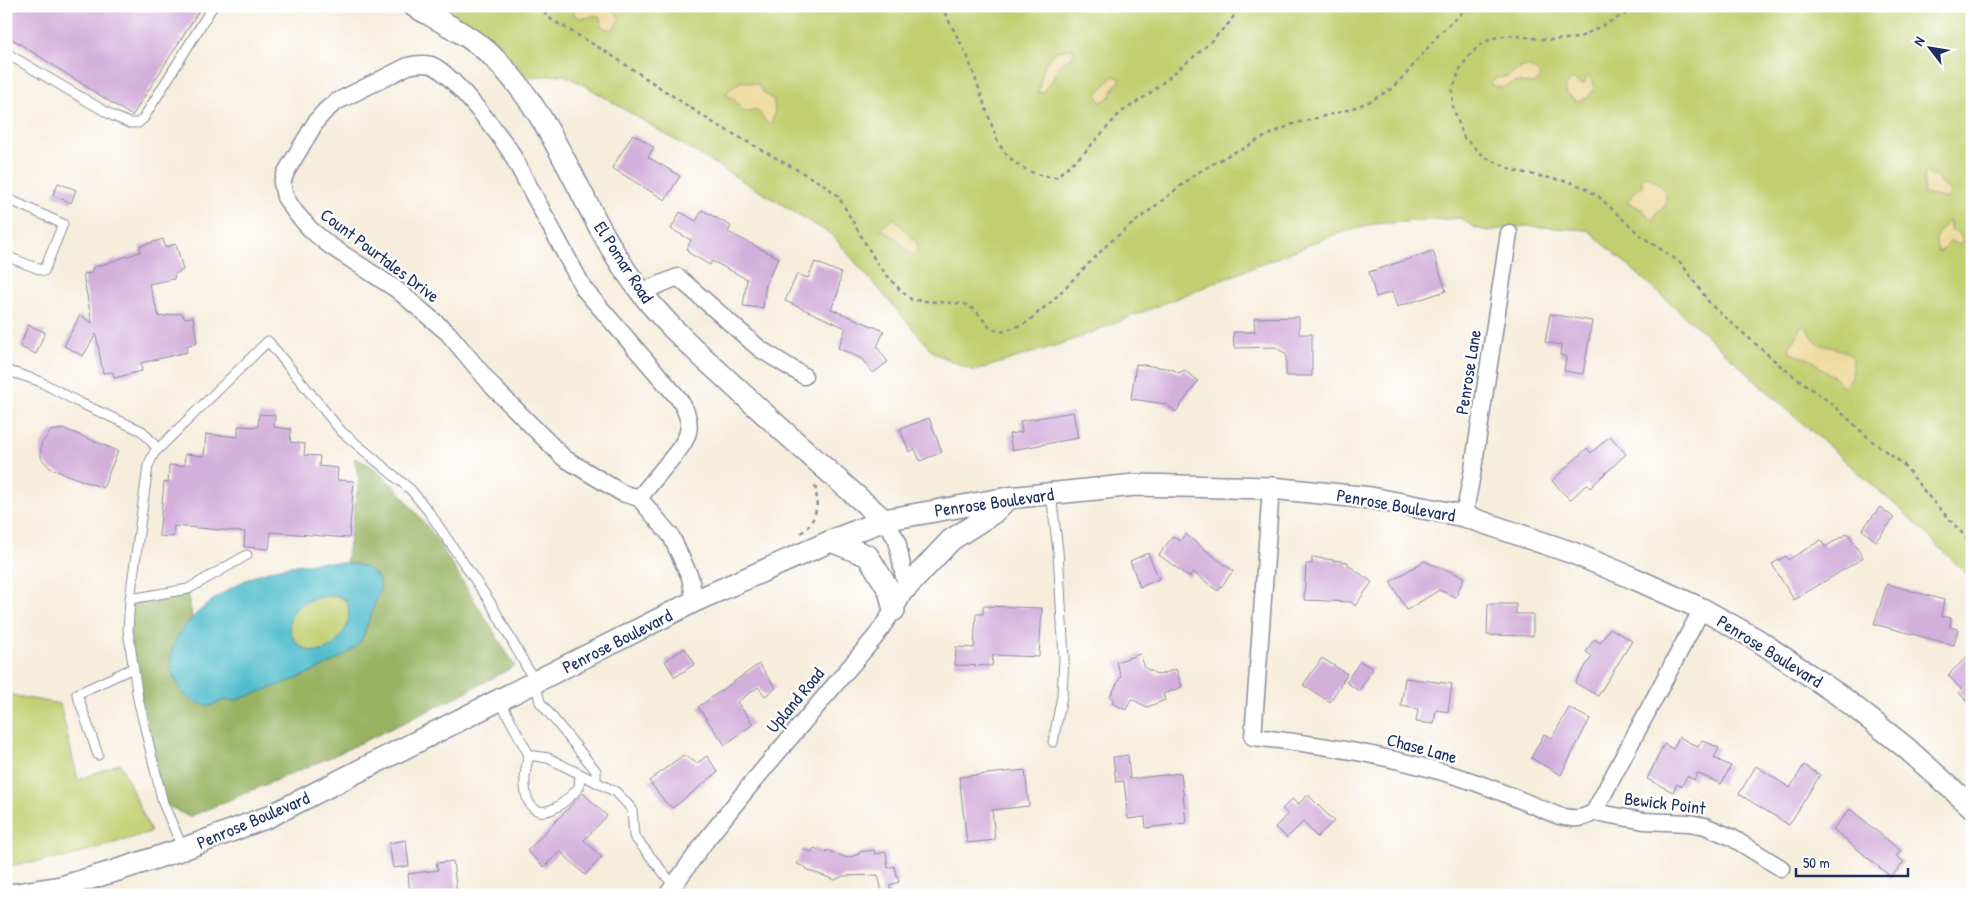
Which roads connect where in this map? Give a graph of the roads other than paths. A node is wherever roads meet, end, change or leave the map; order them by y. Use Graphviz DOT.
graph roads {
  1 [pos="213,6"];
  2 [pos="414,6"];
  3 [pos="6,53"];
  4 [pos="6,198"];
  5 [pos="1509,232"];
  6 [pos="6,256"];
  7 [pos="641,292"];
  8 [pos="6,370"];
  9 [pos="804,376"];
  10 [pos="158,449"];
  11 [pos="1271,488"];
  12 [pos="1051,493"];
  13 [pos="639,498"];
  14 [pos="1008,498"];
  15 [pos="1464,516"];
  16 [pos="884,520"];
  17 [pos="831,540"];
  18 [pos="247,555"];
  19 [pos="906,588"];
  20 [pos="130,599"];
  21 [pos="695,601"];
  22 [pos="1702,609"];
  23 [pos="894,610"];
  24 [pos="133,668"];
  25 [pos="535,682"];
  26 [pos="500,700"];
  27 [pos="1053,742"];
  28 [pos="98,755"];
  29 [pos="529,755"];
  30 [pos="580,775"];
  31 [pos="596,782"];
  32 [pos="1972,808"];
  33 [pos="1594,812"];
  34 [pos="184,849"];
  35 [pos="1780,868"];
  36 [pos="671,890"];
  37 [pos="63,892"];
  38 [pos="10,895"];
  1 -- 3 [label="lane"];
  2 -- 7 [label="street, El Pomar Road"];
  4 -- 6 [label="lane"];
  5 -- 15 [label="street, Penrose Lane"];
  7 -- 9 [label="street"];
  7 -- 16 [label="street, El Pomar Road"];
  8 -- 10 [label="lane"];
  10 -- 20 [label="lane"];
  10 -- 25 [label="lane"];
  11 -- 12 [label="street, Penrose Boulevard"];
  11 -- 15 [label="street, Penrose Boulevard"];
  11 -- 33 [label="street, Chase Lane"];
  12 -- 14 [label="street, Penrose Boulevard"];
  12 -- 27 [label="lane"];
  13 -- 13 [label="street, Count Pourtales Drive"];
  13 -- 21 [label="street, Count Pourtales Drive"];
  14 -- 16 [label="street, Penrose Boulevard"];
  14 -- 19 [label="street"];
  15 -- 22 [label="street, Penrose Boulevard"];
  16 -- 17 [label="street, Penrose Boulevard"];
  16 -- 19 [label="street"];
  17 -- 21 [label="street, Penrose Boulevard"];
  17 -- 23 [label="street"];
  18 -- 20 [label="lane"];
  19 -- 23 [label="street, Upland Road"];
  20 -- 24 [label="lane"];
  21 -- 25 [label="street, Penrose Boulevard"];
  22 -- 32 [label="street, Penrose Boulevard"];
  22 -- 33 [label="street"];
  23 -- 36 [label="street, Upland Road"];
  24 -- 28 [label="lane"];
  24 -- 34 [label="lane"];
  25 -- 26 [label="street, Penrose Boulevard"];
  25 -- 31 [label="lane"];
  26 -- 29 [label="lane"];
  26 -- 34 [label="street, Penrose Boulevard"];
  29 -- 30 [label="lane"];
  29 -- 30 [label="lane"];
  30 -- 31 [label="lane"];
  31 -- 36 [label="lane"];
  33 -- 35 [label="street, Bewick Point"];
  34 -- 37 [label="street, Penrose Boulevard"];
  37 -- 38 [label="street, Penrose Boulevard"];
}
